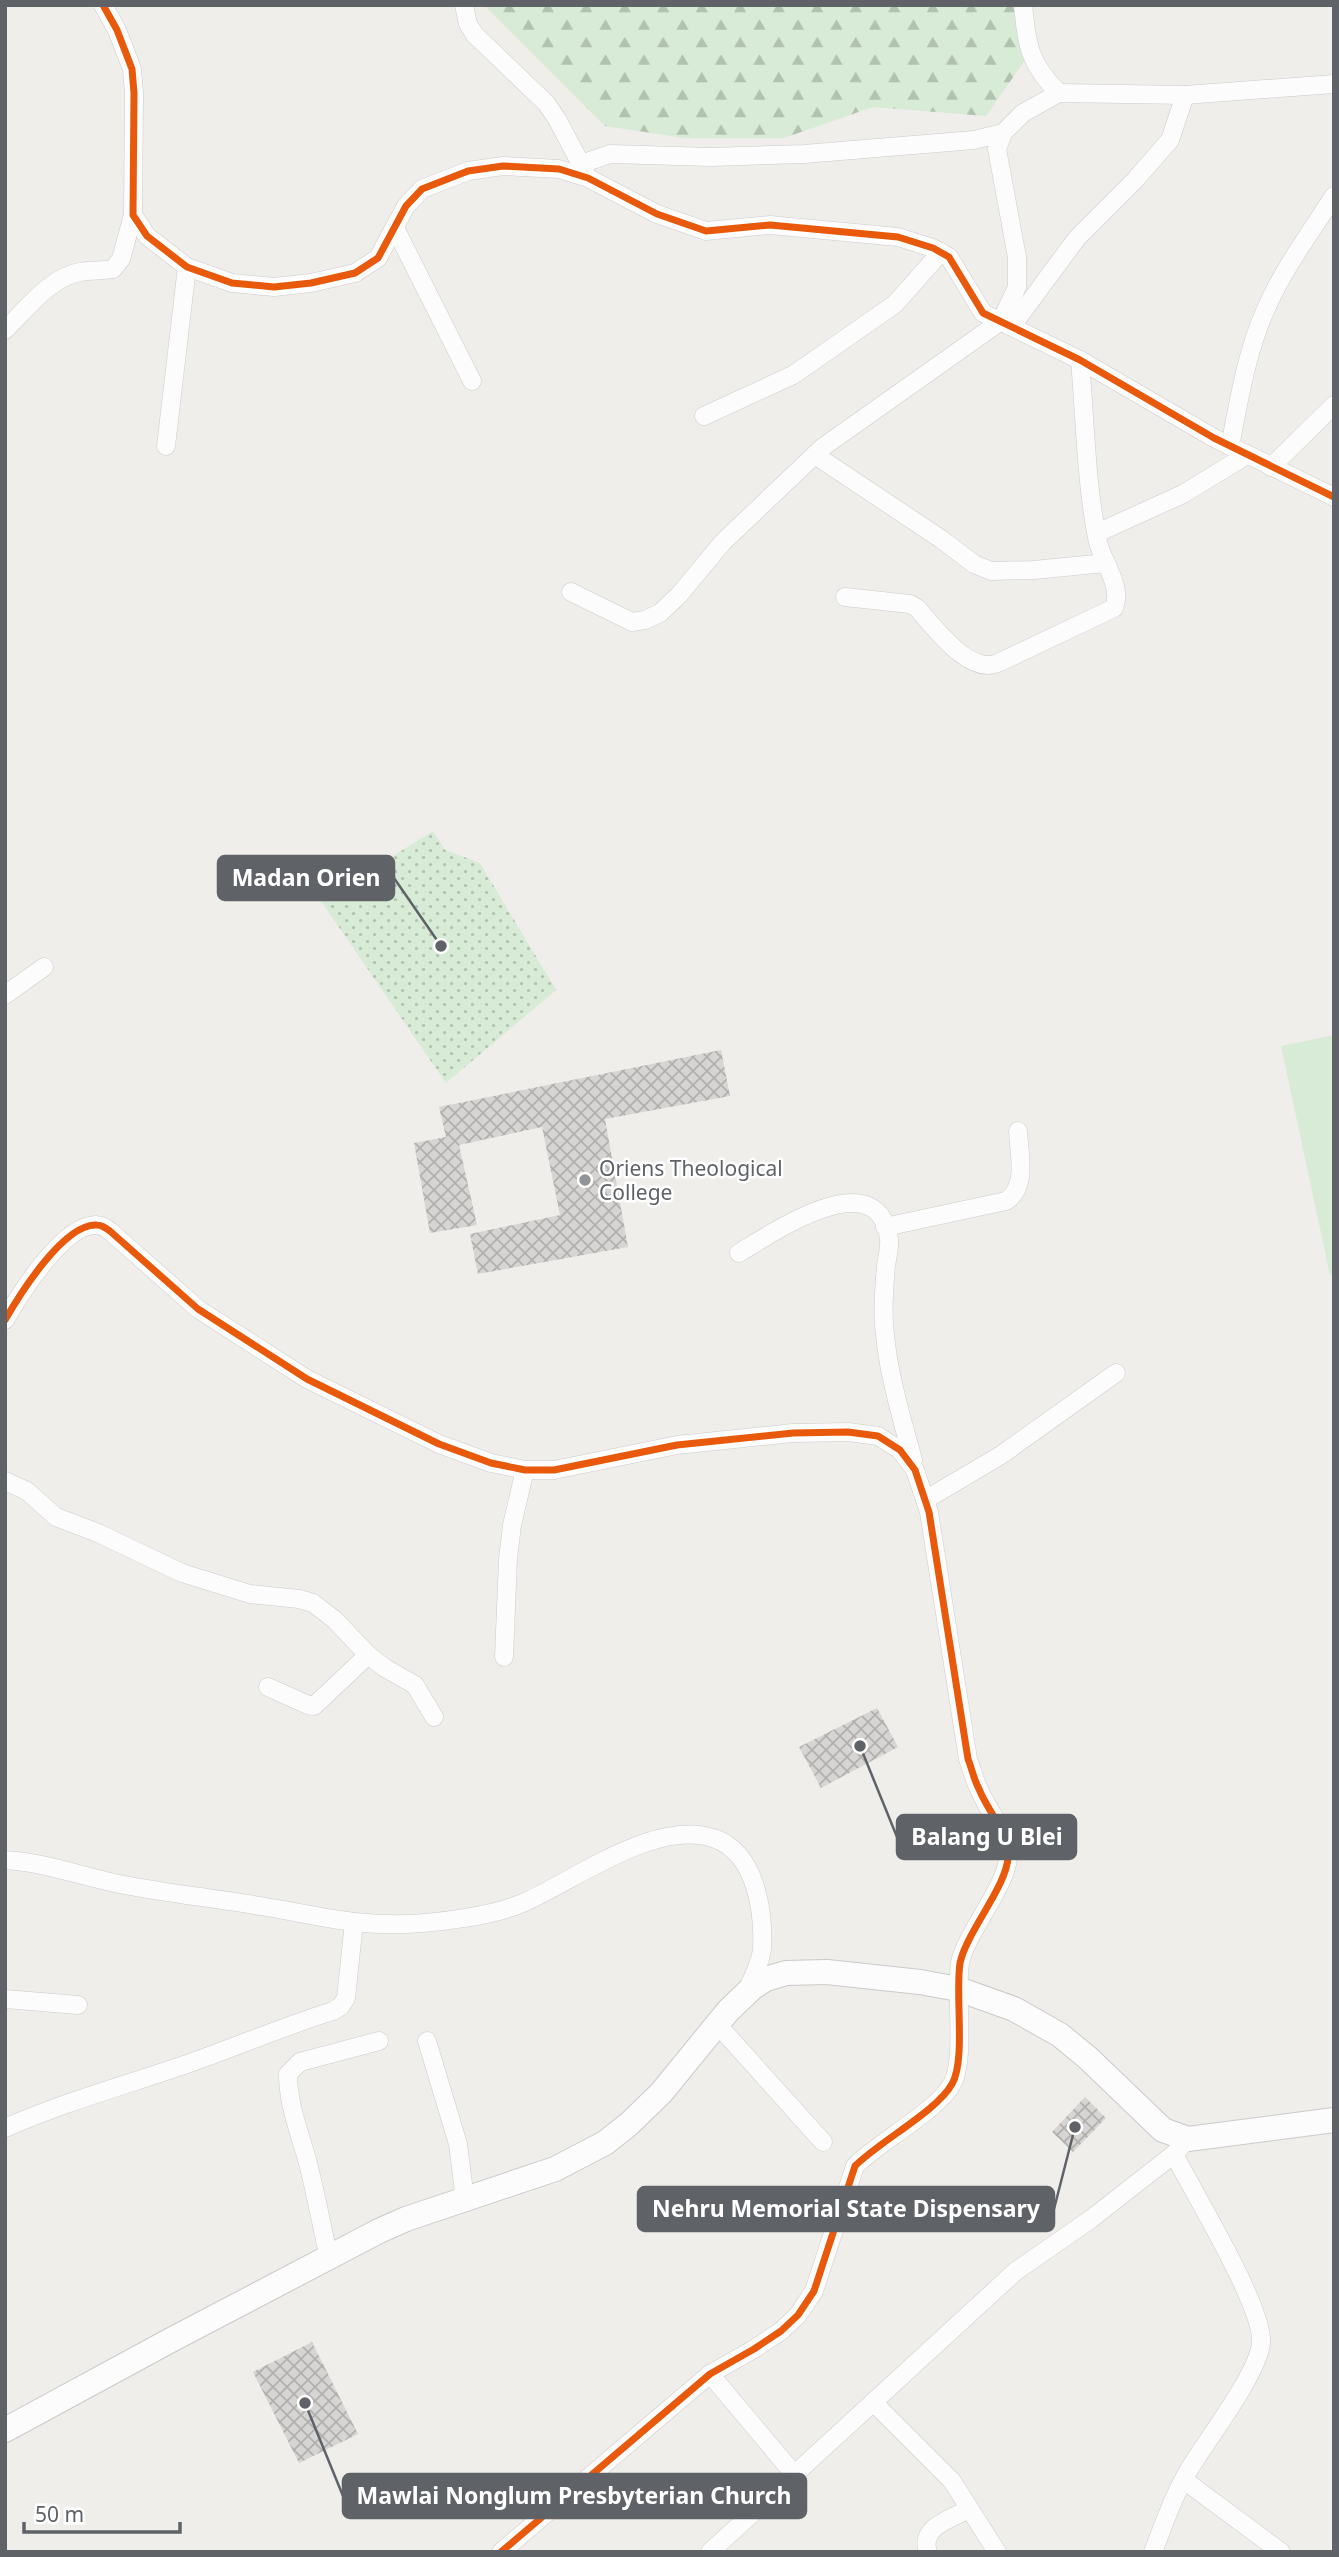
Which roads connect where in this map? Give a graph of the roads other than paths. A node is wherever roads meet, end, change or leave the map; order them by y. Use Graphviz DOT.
graph roads {
  1 [pos="103,5"];
  2 [pos="464,5"];
  3 [pos="1023,5"];
  4 [pos="1334,84"];
  5 [pos="1059,93"];
  6 [pos="1185,95"];
  7 [pos="1003,133"];
  8 [pos="584,171"];
  9 [pos="1334,196"];
  10 [pos="133,215"];
  11 [pos="395,229"];
  12 [pos="941,252"];
  13 [pos="187,267"];
  14 [pos="1006,324"];
  15 [pos="5,330"];
  16 [pos="1080,360"];
  17 [pos="472,381"];
  18 [pos="1334,405"];
  19 [pos="704,416"];
  20 [pos="166,446"];
  21 [pos="1230,446"];
  22 [pos="815,455"];
  23 [pos="1247,455"];
  24 [pos="1271,467"];
  25 [pos="1334,497"];
  26 [pos="1097,533"];
  27 [pos="1106,563"];
  28 [pos="571,592"];
  29 [pos="845,597"];
  30 [pos="44,967"];
  31 [pos="5,995"];
  32 [pos="1018,1132"];
  33 [pos="885,1227"];
  34 [pos="739,1253"];
  35 [pos="5,1320"];
  36 [pos="1116,1373"];
  37 [pos="525,1470"];
  38 [pos="915,1470"];
  39 [pos="9,1488"];
  40 [pos="925,1500"];
  41 [pos="368,1655"];
  42 [pos="504,1657"];
  43 [pos="268,1687"];
  44 [pos="434,1717"];
  45 [pos="5,1860"];
  46 [pos="354,1922"];
  47 [pos="958,1989"];
  48 [pos="746,1994"];
  49 [pos="5,1998"];
  50 [pos="78,2005"];
  51 [pos="718,2024"];
  52 [pos="379,2041"];
  53 [pos="427,2041"];
  54 [pos="1334,2120"];
  55 [pos="5,2128"];
  56 [pos="823,2142"];
  57 [pos="1181,2147"];
  58 [pos="465,2200"];
  59 [pos="329,2258"];
  60 [pos="710,2374"];
  61 [pos="873,2402"];
  62 [pos="5,2430"];
  63 [pos="794,2474"];
  64 [pos="1184,2480"];
  65 [pos="969,2509"];
  66 [pos="501,2552"];
  67 [pos="710,2552"];
  68 [pos="928,2552"];
  69 [pos="997,2552"];
  70 [pos="1153,2552"];
  71 [pos="1281,2552"];
  1 -- 10 [label="street"];
  2 -- 8 [label="street"];
  3 -- 5 [label="street"];
  4 -- 6 [label="street"];
  5 -- 6 [label="street"];
  5 -- 7 [label="street"];
  6 -- 14 [label="street"];
  7 -- 8 [label="street"];
  7 -- 14 [label="street"];
  8 -- 11 [label="street"];
  8 -- 12 [label="street"];
  9 -- 21 [label="street"];
  10 -- 13 [label="street"];
  10 -- 15 [label="street"];
  11 -- 13 [label="street"];
  11 -- 17 [label="street"];
  12 -- 14 [label="street"];
  12 -- 19 [label="street"];
  13 -- 20 [label="street"];
  14 -- 16 [label="street"];
  14 -- 22 [label="street"];
  16 -- 21 [label="street"];
  16 -- 26 [label="street"];
  18 -- 24 [label="street"];
  21 -- 23 [label="street"];
  22 -- 27 [label="street"];
  22 -- 28 [label="street"];
  23 -- 24 [label="street"];
  23 -- 26 [label="street"];
  24 -- 25 [label="street"];
  26 -- 27 [label="street"];
  27 -- 29 [label="street"];
  30 -- 31 [label="street"];
  32 -- 33 [label="street"];
  33 -- 34 [label="street"];
  33 -- 38 [label="street"];
  35 -- 37 [label="street"];
  36 -- 40 [label="street"];
  37 -- 38 [label="street"];
  37 -- 42 [label="street"];
  38 -- 40 [label="street"];
  39 -- 41 [label="street"];
  40 -- 47 [label="street"];
  41 -- 43 [label="street"];
  41 -- 44 [label="street"];
  45 -- 46 [label="street"];
  46 -- 48 [label="street"];
  46 -- 55 [label="street"];
  47 -- 48 [label="street"];
  47 -- 57 [label="street"];
  47 -- 60 [label="street"];
  48 -- 51 [label="street"];
  49 -- 50 [label="street"];
  51 -- 56 [label="street"];
  51 -- 58 [label="street"];
  52 -- 59 [label="street"];
  53 -- 58 [label="street"];
  54 -- 57 [label="street"];
  57 -- 61 [label="street"];
  57 -- 64 [label="street"];
  58 -- 59 [label="street"];
  59 -- 62 [label="street"];
  60 -- 63 [label="street"];
  60 -- 66 [label="street"];
  61 -- 63 [label="street"];
  61 -- 65 [label="street"];
  63 -- 67 [label="street"];
  64 -- 70 [label="street"];
  64 -- 71 [label="street"];
  65 -- 68 [label="street"];
  65 -- 69 [label="street"];
}
